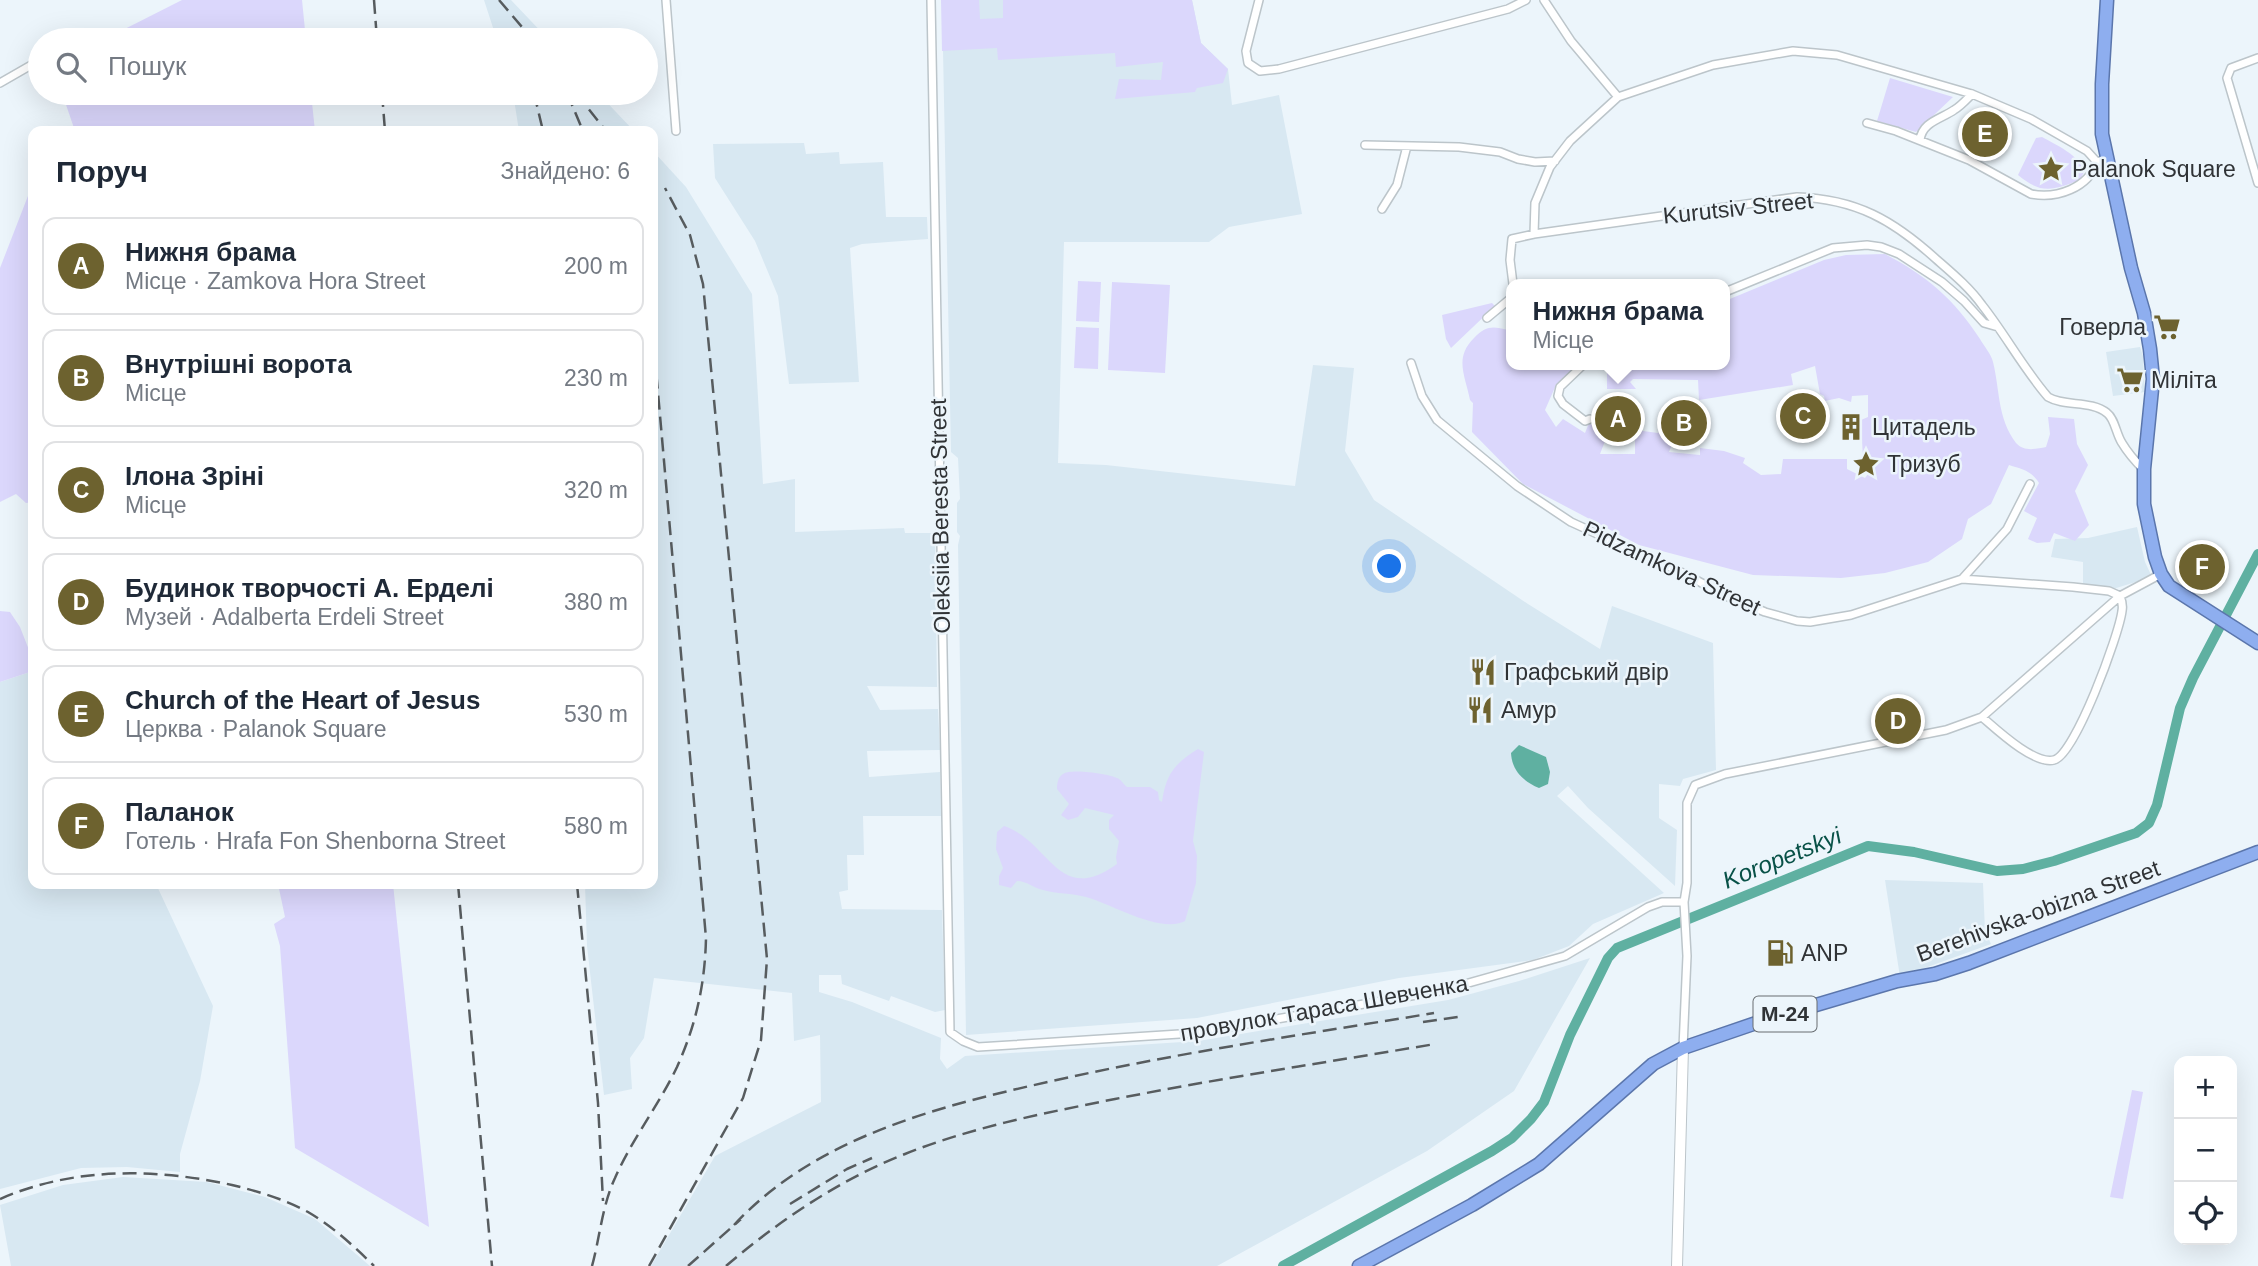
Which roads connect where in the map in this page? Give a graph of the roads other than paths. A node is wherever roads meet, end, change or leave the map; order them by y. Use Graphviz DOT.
graph roads {
  1 [pos="666,0"];
  2 [pos="930,0"];
  3 [pos="1259,0"];
  4 [pos="1526,0"];
  5 [pos="1544,0"];
  6 [pos="2107,0"];
  7 [pos="2258,58"];
  8 [pos="28,67"];
  9 [pos="0,83"];
  10 [pos="1972,94"];
  11 [pos="1618,97"];
  12 [pos="1867,123"];
  13 [pos="676,131"];
  14 [pos="1920,140"];
  15 [pos="1365,145"];
  16 [pos="1408,146"];
  17 [pos="1555,160"];
  18 [pos="2101,160"];
  19 [pos="2258,183"];
  20 [pos="1382,209"];
  21 [pos="1534,234"];
  22 [pos="1512,279"];
  23 [pos="1730,290"];
  24 [pos="1506,302"];
  25 [pos="1487,318"];
  26 [pos="1998,327"];
  27 [pos="1411,363"];
  28 [pos="1578,370"];
  29 [pos="1590,419"];
  30 [pos="2144,470"];
  31 [pos="2030,484"];
  32 [pos="2161,574"];
  33 [pos="1962,579"];
  34 [pos="2120,596"];
  35 [pos="2258,643"];
  36 [pos="1982,717"];
  37 [pos="2258,852"];
  38 [pos="1685,906"];
  39 [pos="950,1032"];
  40 [pos="1683,1048"];
  41 [pos="1359,1266"];
  42 [pos="1677,1266"];
  1 -- 13 [label="street"];
  2 -- 39 [label="street, Oleksiia Beresta Street"];
  3 -- 4 [label="street"];
  5 -- 11 [label="street"];
  6 -- 18 [label="highway"];
  7 -- 19 [label="street"];
  8 -- 9 [label="street"];
  10 -- 11 [label="street"];
  10 -- 14 [label="street"];
  10 -- 18 [label="street"];
  11 -- 17 [label="street"];
  12 -- 14 [label="street"];
  14 -- 18 [label="street"];
  15 -- 16 [label="street"];
  16 -- 17 [label="street"];
  16 -- 20 [label="street"];
  17 -- 21 [label="street"];
  18 -- 30 [label="highway"];
  21 -- 22 [label="street, Kurutsiv Street"];
  21 -- 26 [label="street, Kurutsiv Street"];
  23 -- 26 [label="street"];
  24 -- 25 [label="street"];
  26 -- 30 [label="street, Kurutsiv Street"];
  27 -- 33 [label="street, Pidzamkova Street"];
  28 -- 29 [label="street"];
  30 -- 32 [label="highway"];
  31 -- 33 [label="street"];
  32 -- 34 [label="street"];
  32 -- 35 [label="highway"];
  33 -- 34 [label="street"];
  34 -- 36 [label="street"];
  34 -- 36 [label="street"];
  36 -- 38 [label="street"];
  37 -- 40 [label="highway, Berehivska-obizna Street / М-24"];
  38 -- 39 [label="street, провулок Тараса Шевченка"];
  38 -- 40 [label="street"];
  40 -- 41 [label="highway, Berehivska-obizna Street / М-24"];
  40 -- 42 [label="street"];
}
